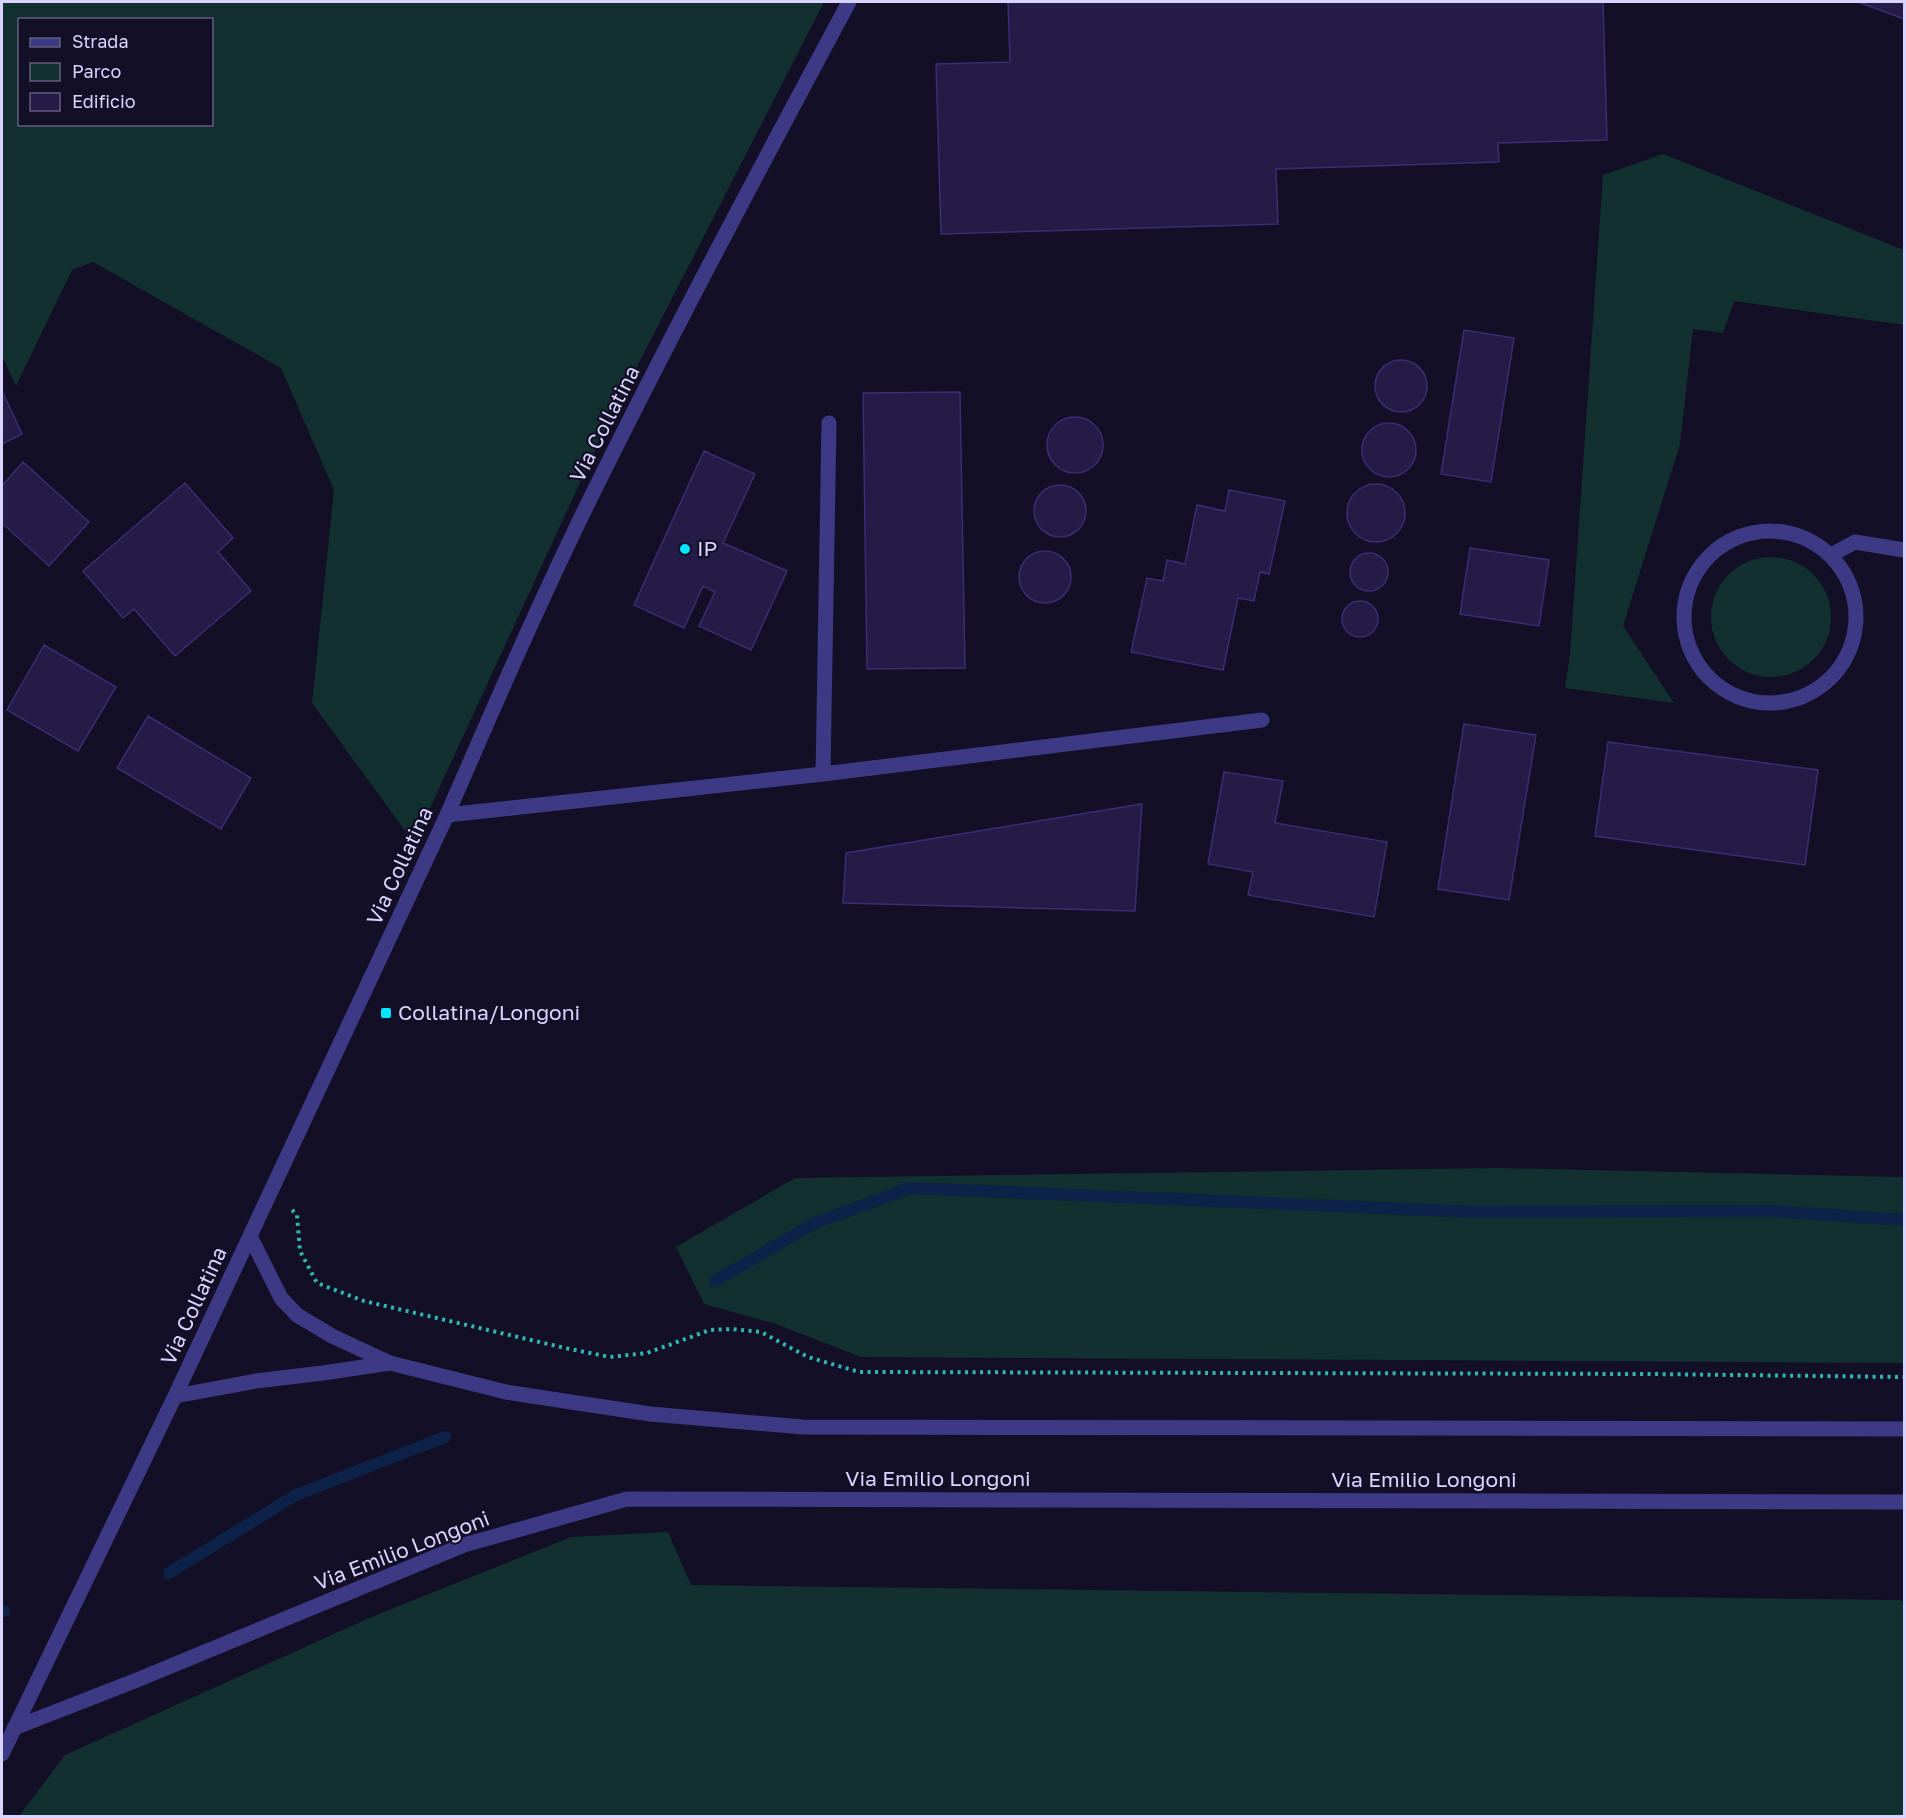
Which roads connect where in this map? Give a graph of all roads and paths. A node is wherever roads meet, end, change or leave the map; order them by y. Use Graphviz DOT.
graph roads {
  1 [pos="849,2"];
  2 [pos="829,423"];
  3 [pos="1905,550"];
  4 [pos="1831,555"];
  5 [pos="1262,720"];
  6 [pos="823,774"];
  7 [pos="447,815"];
  8 [pos="272,1186"];
  9 [pos="250,1236"];
  10 [pos="390,1363"];
  11 [pos="1905,1377"];
  12 [pos="175,1396"];
  13 [pos="1905,1429"];
  14 [pos="1905,1502"];
  15 [pos="14,1728"];
  16 [pos="2,1754"];
  1 -- 7 [label="street, Via Collatina"];
  2 -- 6 [label="street"];
  3 -- 4 [label="street"];
  4 -- 4 [label="street"];
  5 -- 6 [label="street"];
  6 -- 7 [label="street"];
  7 -- 8 [label="street, Via Collatina"];
  8 -- 9 [label="street, Via Collatina"];
  8 -- 11 [label="path"];
  9 -- 10 [label="street"];
  9 -- 12 [label="street, Via Collatina"];
  10 -- 12 [label="street"];
  10 -- 13 [label="street"];
  12 -- 15 [label="street, Via Collatina"];
  14 -- 15 [label="street, Via Emilio Longoni"];
  15 -- 16 [label="street, Via Collatina"];
}
